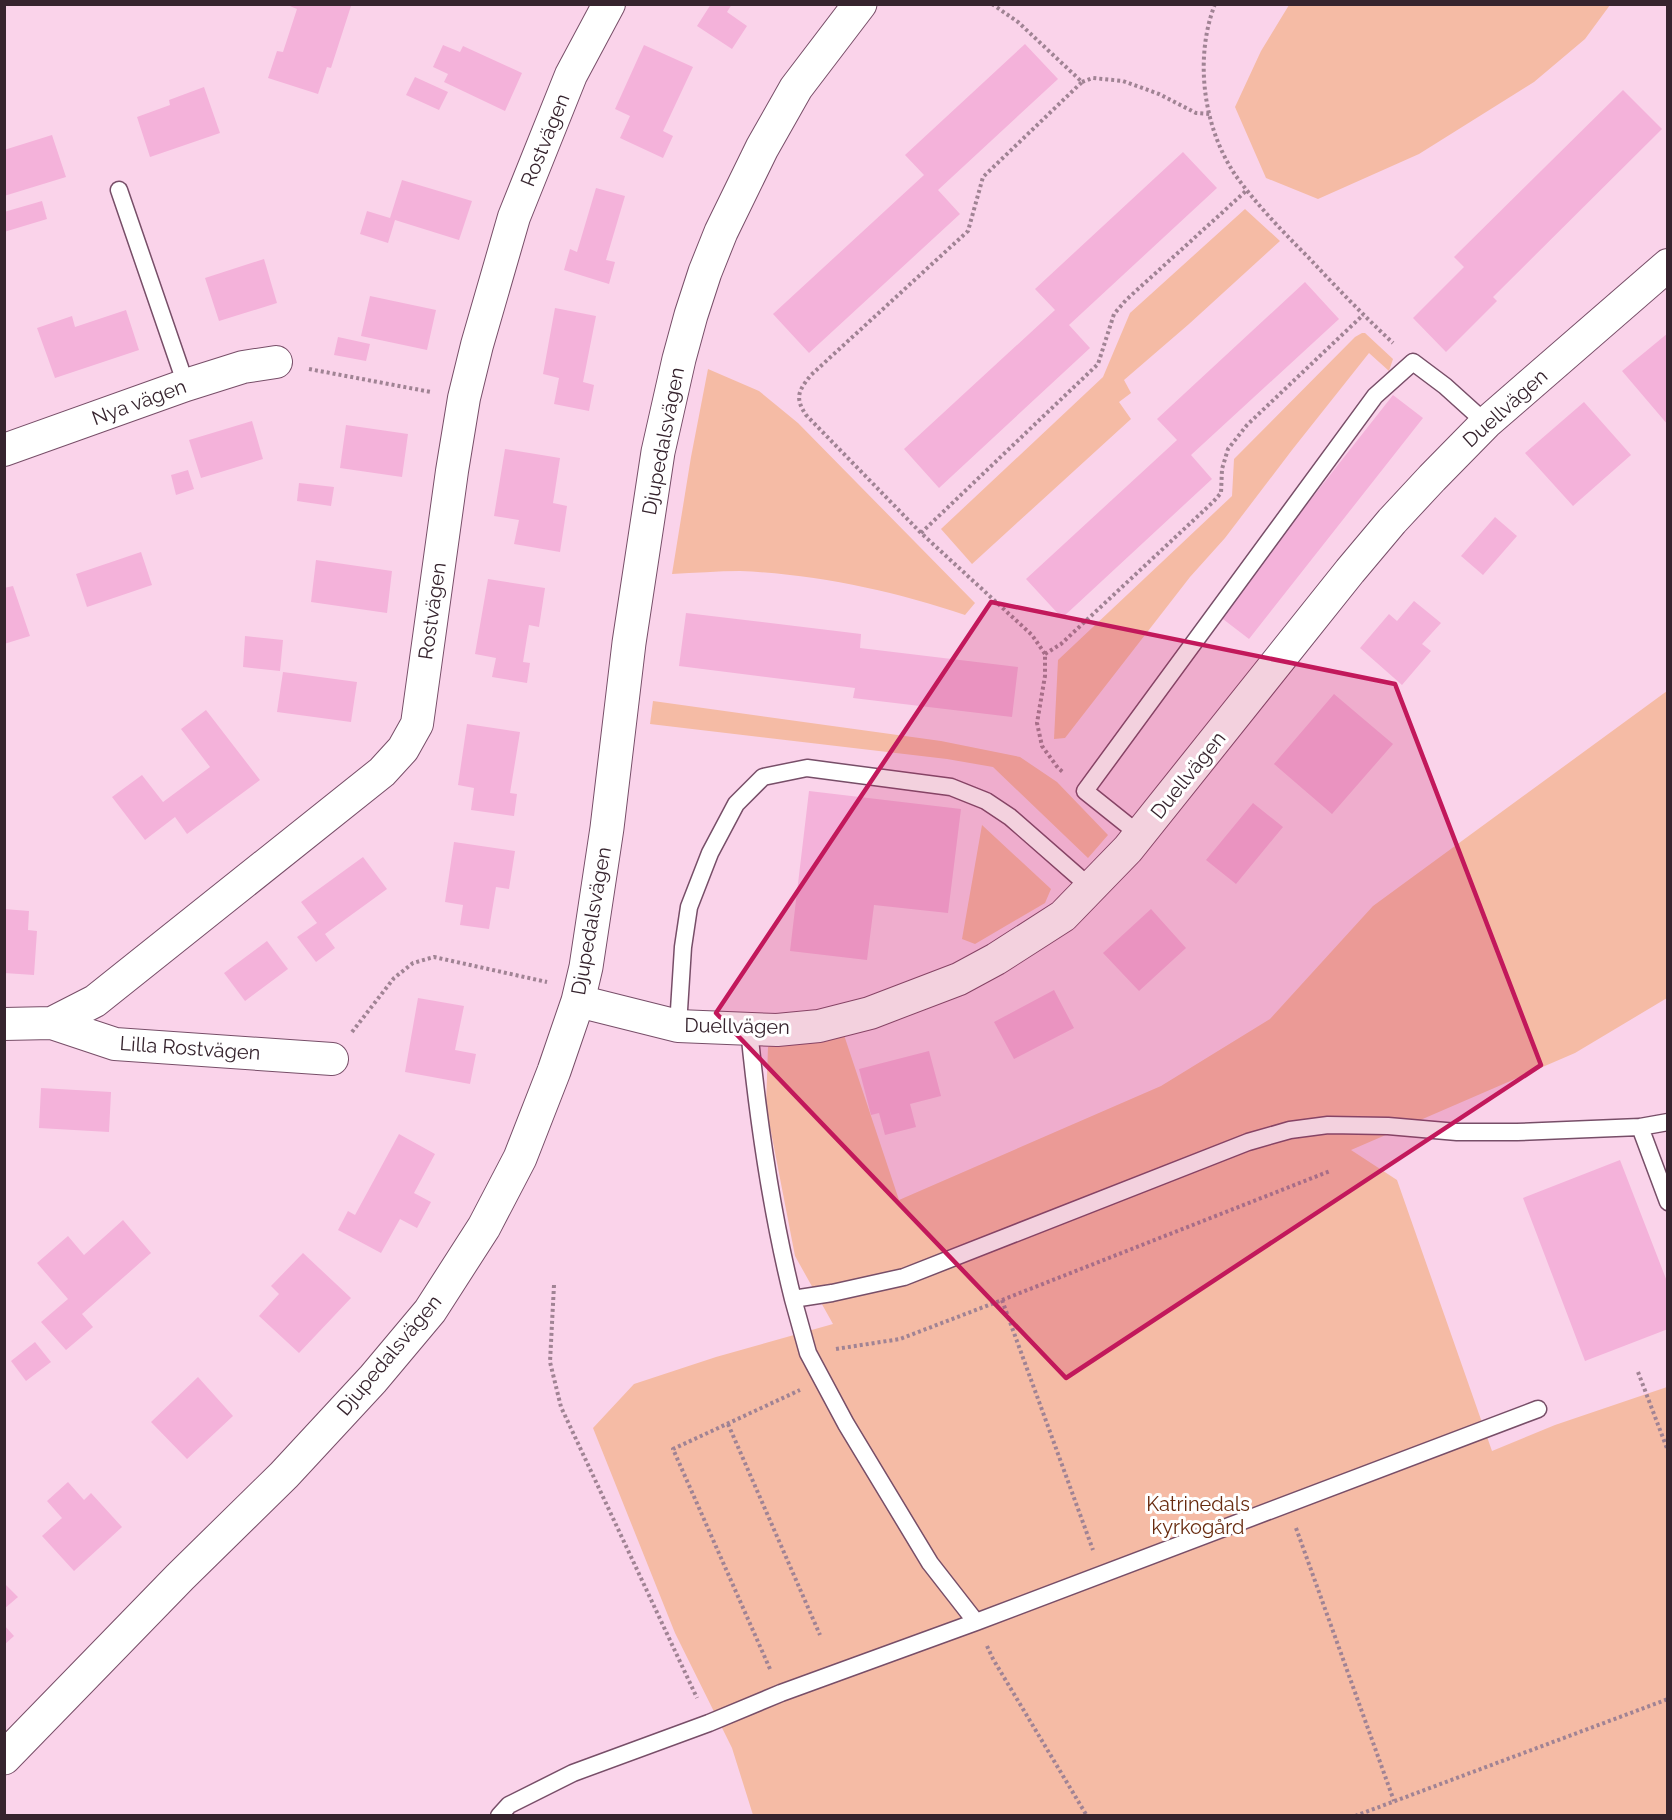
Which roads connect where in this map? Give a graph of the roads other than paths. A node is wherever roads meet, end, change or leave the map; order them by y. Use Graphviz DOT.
graph roads {
  1 [pos="609,4"];
  2 [pos="860,4"];
  3 [pos="119,190"];
  4 [pos="1668,265"];
  5 [pos="276,362"];
  6 [pos="186,385"];
  7 [pos="1486,423"];
  8 [pos="4,450"];
  9 [pos="1140,835"];
  10 [pos="1090,887"];
  11 [pos="565,992"];
  12 [pos="52,1023"];
  13 [pos="4,1024"];
  14 [pos="678,1026"];
  15 [pos="749,1029"];
  16 [pos="332,1059"];
  17 [pos="1668,1122"];
  18 [pos="1640,1127"];
  19 [pos="1668,1202"];
  20 [pos="793,1299"];
  21 [pos="1538,1409"];
  22 [pos="976,1622"];
  23 [pos="4,1758"];
  24 [pos="499,1815"];
  1 -- 12 [label="street, Rostvägen"];
  2 -- 11 [label="street, Djupedalsvägen"];
  3 -- 6 [label="lane"];
  4 -- 7 [label="street, Duellvägen"];
  5 -- 6 [label="street, Nya vägen"];
  6 -- 8 [label="street, Nya vägen"];
  7 -- 9 [label="street, Duellvägen"];
  7 -- 9 [label="lane"];
  9 -- 10 [label="street, Duellvägen"];
  10 -- 14 [label="lane"];
  10 -- 15 [label="street, Duellvägen"];
  11 -- 14 [label="street, Duellvägen"];
  11 -- 23 [label="street, Djupedalsvägen"];
  12 -- 13 [label="street, Rostvägen"];
  12 -- 16 [label="street, Lilla Rostvägen"];
  14 -- 15 [label="street, Duellvägen"];
  15 -- 20 [label="lane"];
  17 -- 18 [label="lane"];
  18 -- 19 [label="lane"];
  18 -- 20 [label="lane"];
  20 -- 22 [label="lane"];
  21 -- 22 [label="lane"];
  22 -- 24 [label="lane"];
}
